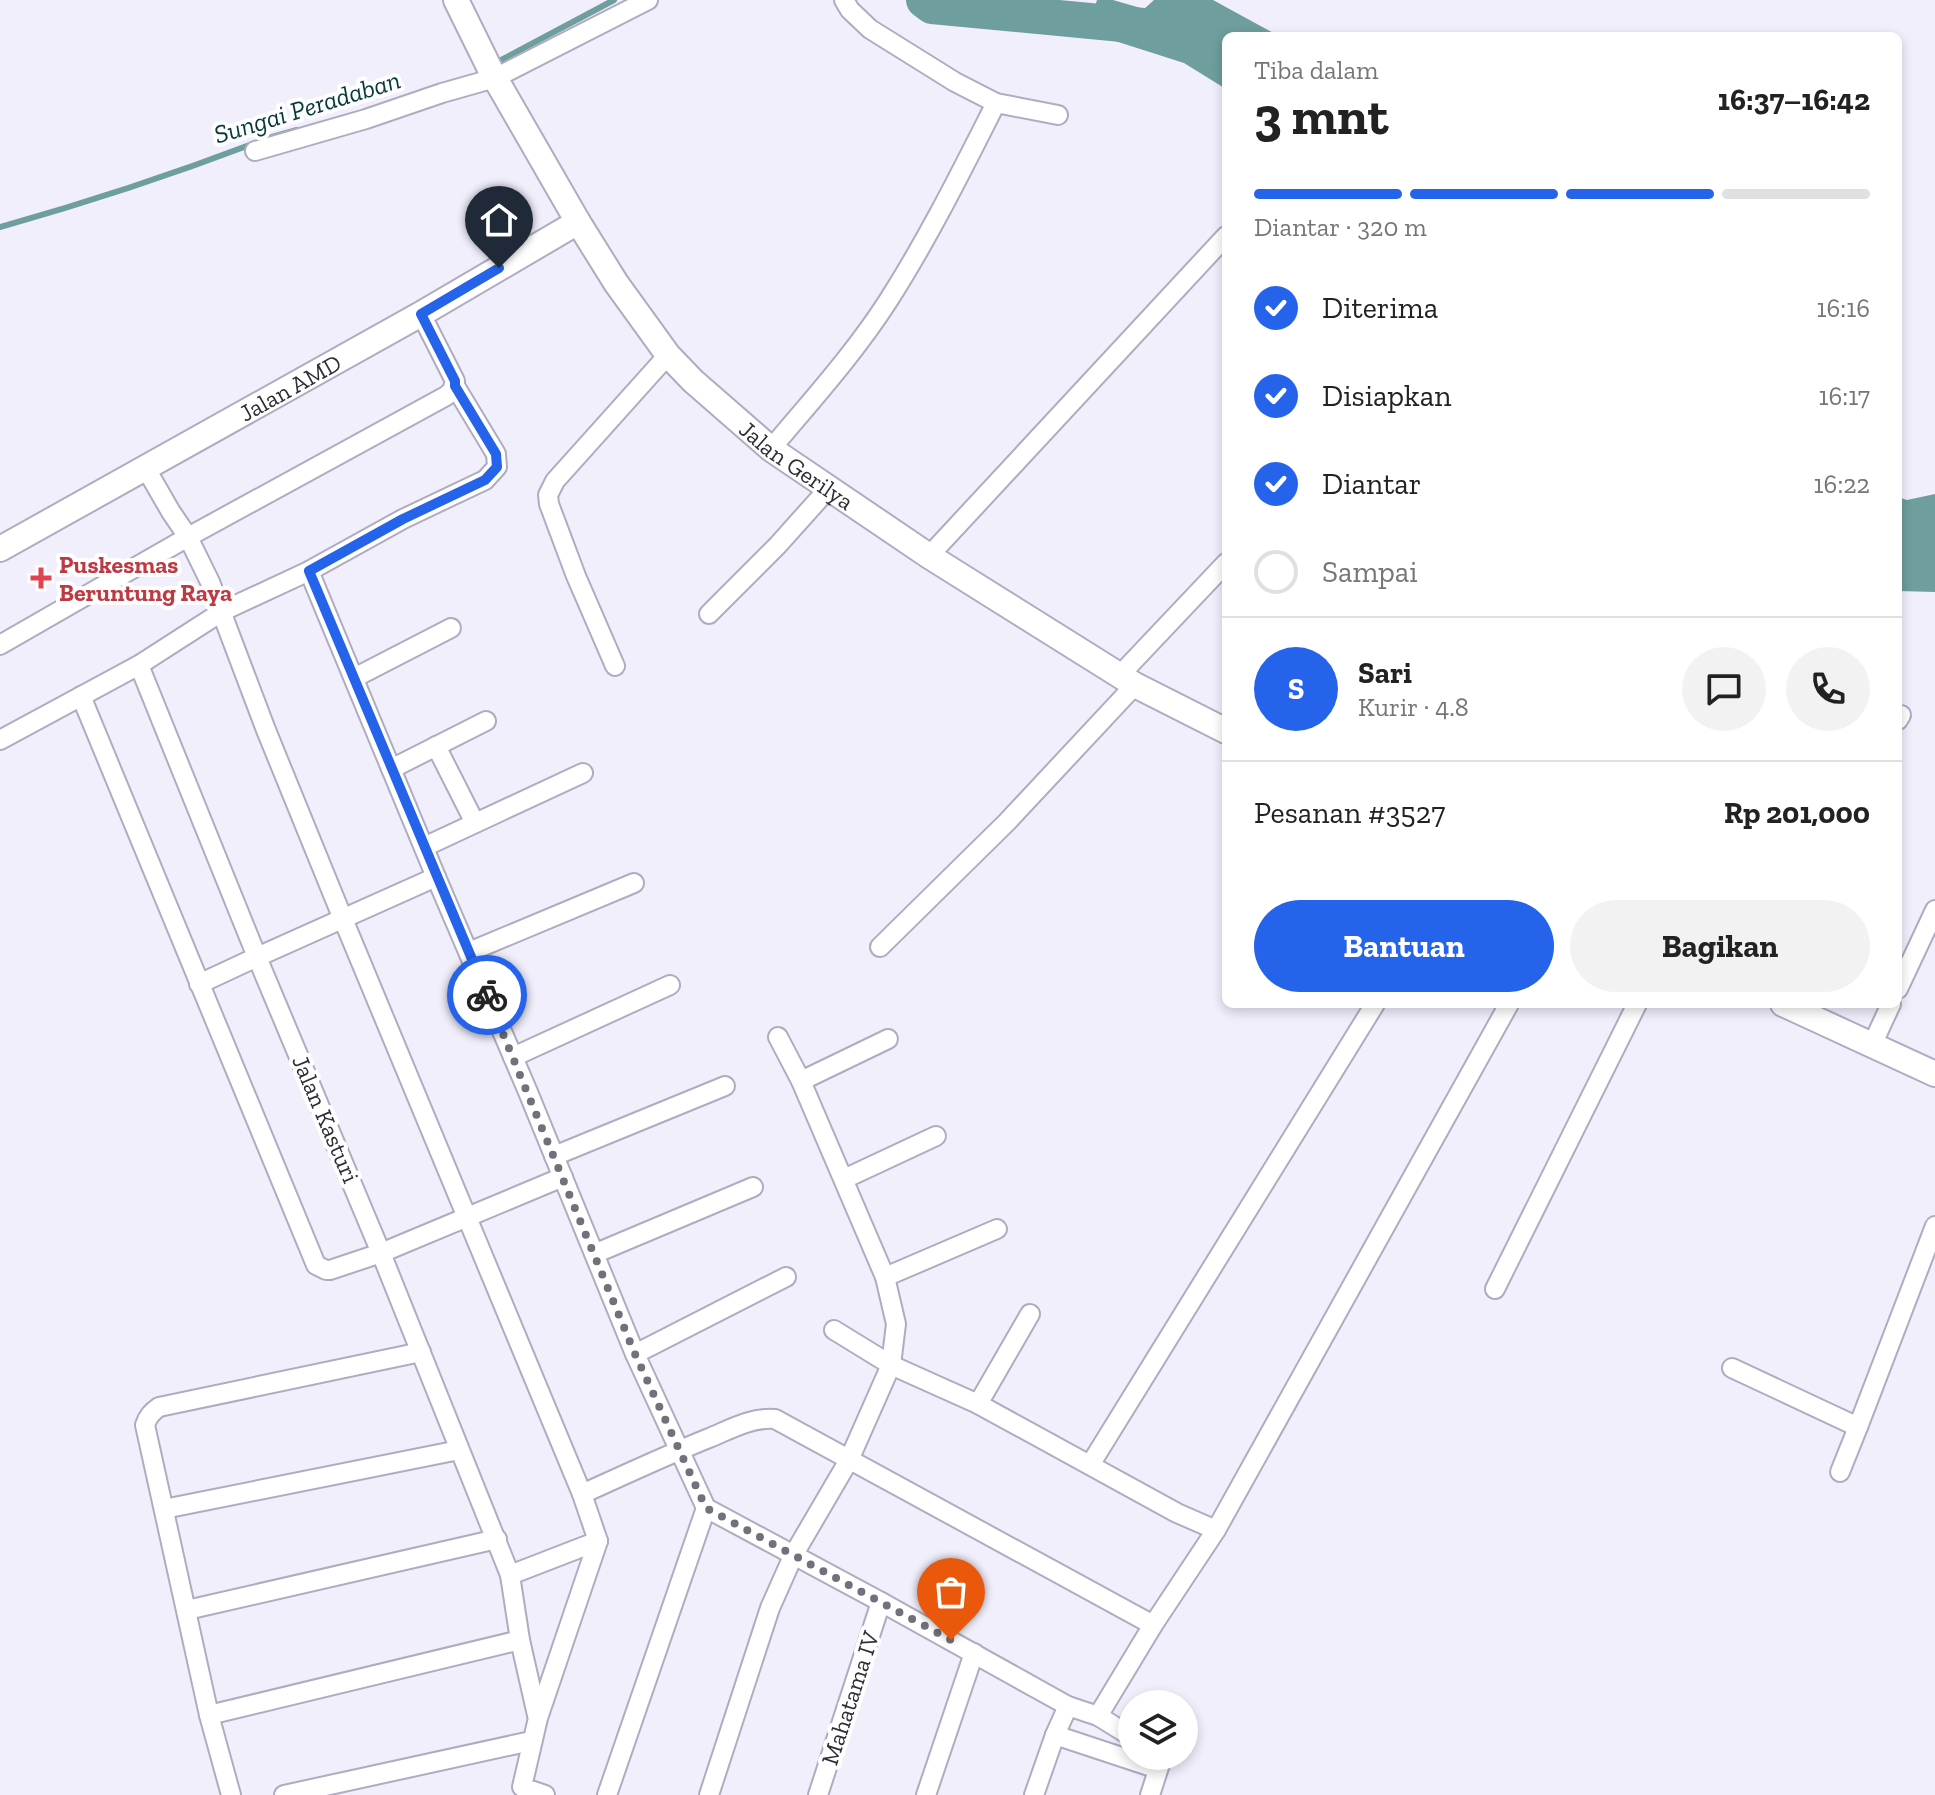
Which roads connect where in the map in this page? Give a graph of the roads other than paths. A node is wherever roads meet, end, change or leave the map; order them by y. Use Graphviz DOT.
graph roads {
  1 [pos="648,0"];
  2 [pos="844,0"];
  3 [pos="461,1"];
  4 [pos="493,74"];
  5 [pos="996,103"];
  6 [pos="1058,115"];
  7 [pos="255,151"];
  8 [pos="578,222"];
  9 [pos="1222,240"];
  10 [pos="421,314"];
  11 [pos="668,355"];
  12 [pos="455,386"];
  13 [pos="771,449"];
  14 [pos="145,467"];
  15 [pos="829,488"];
  16 [pos="188,537"];
  17 [pos="0,549"];
  18 [pos="929,556"];
  19 [pos="1222,568"];
  20 [pos="309,571"];
  21 [pos="223,611"];
  22 [pos="709,614"];
  23 [pos="451,628"];
  24 [pos="0,645"];
  25 [pos="139,665"];
  26 [pos="615,666"];
  27 [pos="354,678"];
  28 [pos="1128,680"];
  29 [pos="81,696"];
  30 [pos="486,721"];
  31 [pos="1222,729"];
  32 [pos="0,740"];
  33 [pos="436,746"];
  34 [pos="391,769"];
  35 [pos="583,773"];
  36 [pos="475,823"];
  37 [pos="424,847"];
  38 [pos="436,877"];
  39 [pos="634,883"];
  40 [pos="1935,910"];
  41 [pos="343,919"];
  42 [pos="880,947"];
  43 [pos="469,952"];
  44 [pos="257,957"];
  45 [pos="1902,980"];
  46 [pos="199,984"];
  47 [pos="670,985"];
  48 [pos="1373,1008"];
  49 [pos="1507,1008"];
  50 [pos="1635,1008"];
  51 [pos="1792,1008"];
  52 [pos="1889,1008"];
  53 [pos="778,1037"];
  54 [pos="888,1039"];
  55 [pos="1872,1045"];
  56 [pos="513,1057"];
  57 [pos="1935,1074"];
  58 [pos="801,1081"];
  59 [pos="725,1086"];
  60 [pos="936,1136"];
  61 [pos="554,1156"];
  62 [pos="563,1177"];
  63 [pos="844,1179"];
  64 [pos="753,1187"];
  65 [pos="466,1216"];
  66 [pos="1935,1226"];
  67 [pos="997,1229"];
  68 [pos="381,1253"];
  69 [pos="594,1253"];
  70 [pos="786,1277"];
  71 [pos="885,1277"];
  72 [pos="1495,1289"];
  73 [pos="1030,1314"];
  74 [pos="834,1330"];
  75 [pos="421,1352"];
  76 [pos="635,1354"];
  77 [pos="891,1365"];
  78 [pos="1732,1368"];
  79 [pos="978,1404"];
  80 [pos="1858,1427"];
  81 [pos="459,1450"];
  82 [pos="680,1450"];
  83 [pos="849,1460"];
  84 [pos="1090,1465"];
  85 [pos="1840,1472"];
  86 [pos="582,1494"];
  87 [pos="706,1508"];
  88 [pos="164,1509"];
  89 [pos="1216,1530"];
  90 [pos="497,1539"];
  91 [pos="598,1541"];
  92 [pos="794,1554"];
  93 [pos="510,1575"];
  94 [pos="881,1602"];
  95 [pos="187,1610"];
  96 [pos="1153,1625"];
  97 [pos="520,1640"];
  98 [pos="974,1653"];
  99 [pos="1068,1706"];
  100 [pos="209,1715"];
  101 [pos="1098,1716"];
  102 [pos="538,1718"];
  103 [pos="1118,1728"];
  104 [pos="1055,1735"];
  105 [pos="531,1741"];
  106 [pos="1118,1752"];
  107 [pos="1157,1770"];
  108 [pos="521,1791"];
  109 [pos="231,1795"];
  110 [pos="284,1795"];
  111 [pos="545,1795"];
  112 [pos="607,1795"];
  113 [pos="709,1795"];
  114 [pos="818,1795"];
  115 [pos="926,1795"];
  116 [pos="1034,1795"];
  117 [pos="1150,1795"];
  1 -- 4 [label="street"];
  2 -- 5 [label="street"];
  3 -- 4 [label="street, Jalan Gerilya"];
  4 -- 7 [label="street"];
  4 -- 8 [label="street, Jalan Gerilya"];
  5 -- 6 [label="street"];
  5 -- 13 [label="street"];
  8 -- 10 [label="street, Jalan AMD"];
  8 -- 11 [label="street, Jalan Gerilya"];
  9 -- 18 [label="street"];
  10 -- 12 [label="street"];
  10 -- 14 [label="street, Jalan AMD"];
  11 -- 13 [label="street, Jalan Gerilya"];
  11 -- 26 [label="street"];
  12 -- 16 [label="street"];
  12 -- 20 [label="street"];
  13 -- 15 [label="street, Jalan Gerilya"];
  14 -- 16 [label="street"];
  14 -- 17 [label="street, Jalan AMD"];
  15 -- 18 [label="street, Jalan Gerilya"];
  15 -- 22 [label="street"];
  16 -- 21 [label="street"];
  16 -- 24 [label="street"];
  18 -- 28 [label="street, Jalan Gerilya"];
  19 -- 28 [label="street"];
  20 -- 21 [label="street"];
  20 -- 27 [label="street"];
  21 -- 25 [label="street"];
  21 -- 41 [label="street"];
  23 -- 27 [label="street"];
  25 -- 29 [label="street"];
  25 -- 44 [label="street, Jalan Kasturi"];
  27 -- 34 [label="street"];
  28 -- 31 [label="street, Jalan Gerilya"];
  28 -- 42 [label="street"];
  29 -- 32 [label="street"];
  29 -- 46 [label="street"];
  30 -- 33 [label="street"];
  33 -- 34 [label="street"];
  33 -- 36 [label="street"];
  34 -- 37 [label="street"];
  35 -- 36 [label="street"];
  36 -- 37 [label="street"];
  37 -- 38 [label="street"];
  38 -- 41 [label="street"];
  38 -- 43 [label="street"];
  39 -- 43 [label="street"];
  40 -- 45 [label="street"];
  41 -- 44 [label="street"];
  41 -- 65 [label="street"];
  43 -- 56 [label="street"];
  44 -- 46 [label="street"];
  44 -- 68 [label="street, Jalan Kasturi"];
  46 -- 68 [label="street"];
  47 -- 56 [label="street"];
  48 -- 84 [label="street"];
  49 -- 89 [label="street"];
  50 -- 72 [label="street"];
  51 -- 55 [label="street"];
  52 -- 55 [label="street"];
  53 -- 58 [label="street"];
  54 -- 58 [label="street"];
  55 -- 57 [label="street"];
  56 -- 61 [label="street"];
  58 -- 63 [label="street"];
  59 -- 61 [label="street"];
  60 -- 63 [label="street"];
  61 -- 62 [label="street"];
  62 -- 65 [label="street"];
  62 -- 69 [label="street"];
  63 -- 71 [label="street"];
  64 -- 69 [label="street"];
  65 -- 68 [label="street"];
  65 -- 86 [label="street"];
  66 -- 80 [label="street"];
  67 -- 71 [label="street"];
  68 -- 75 [label="street, Jalan Kasturi"];
  69 -- 76 [label="street"];
  70 -- 76 [label="street"];
  71 -- 77 [label="street"];
  73 -- 79 [label="street"];
  74 -- 77 [label="street"];
  75 -- 81 [label="street, Jalan Kasturi"];
  75 -- 88 [label="street"];
  76 -- 82 [label="street"];
  77 -- 79 [label="street"];
  77 -- 83 [label="street"];
  78 -- 80 [label="street"];
  79 -- 84 [label="street"];
  80 -- 85 [label="street"];
  81 -- 88 [label="street"];
  81 -- 90 [label="street, Jalan Kasturi"];
  82 -- 83 [label="street"];
  82 -- 86 [label="street"];
  82 -- 87 [label="street"];
  83 -- 92 [label="street"];
  83 -- 96 [label="street"];
  84 -- 89 [label="street"];
  86 -- 91 [label="street"];
  87 -- 92 [label="street"];
  87 -- 112 [label="street"];
  88 -- 95 [label="street"];
  89 -- 96 [label="street"];
  90 -- 93 [label="street, Jalan Kasturi"];
  90 -- 95 [label="street"];
  91 -- 93 [label="street"];
  91 -- 102 [label="street"];
  92 -- 94 [label="street"];
  92 -- 113 [label="street"];
  93 -- 97 [label="street, Jalan Kasturi"];
  94 -- 98 [label="street"];
  94 -- 114 [label="street, Mahatama IV"];
  95 -- 100 [label="street"];
  96 -- 101 [label="street"];
  97 -- 100 [label="street"];
  97 -- 102 [label="street, Jalan Kasturi"];
  98 -- 99 [label="street"];
  98 -- 115 [label="street"];
  99 -- 101 [label="street"];
  99 -- 104 [label="street"];
  100 -- 109 [label="street"];
  101 -- 103 [label="street"];
  102 -- 105 [label="street"];
  104 -- 106 [label="street"];
  104 -- 116 [label="street"];
  105 -- 108 [label="street"];
  105 -- 110 [label="street"];
  107 -- 117 [label="street"];
  108 -- 111 [label="street"];
}
